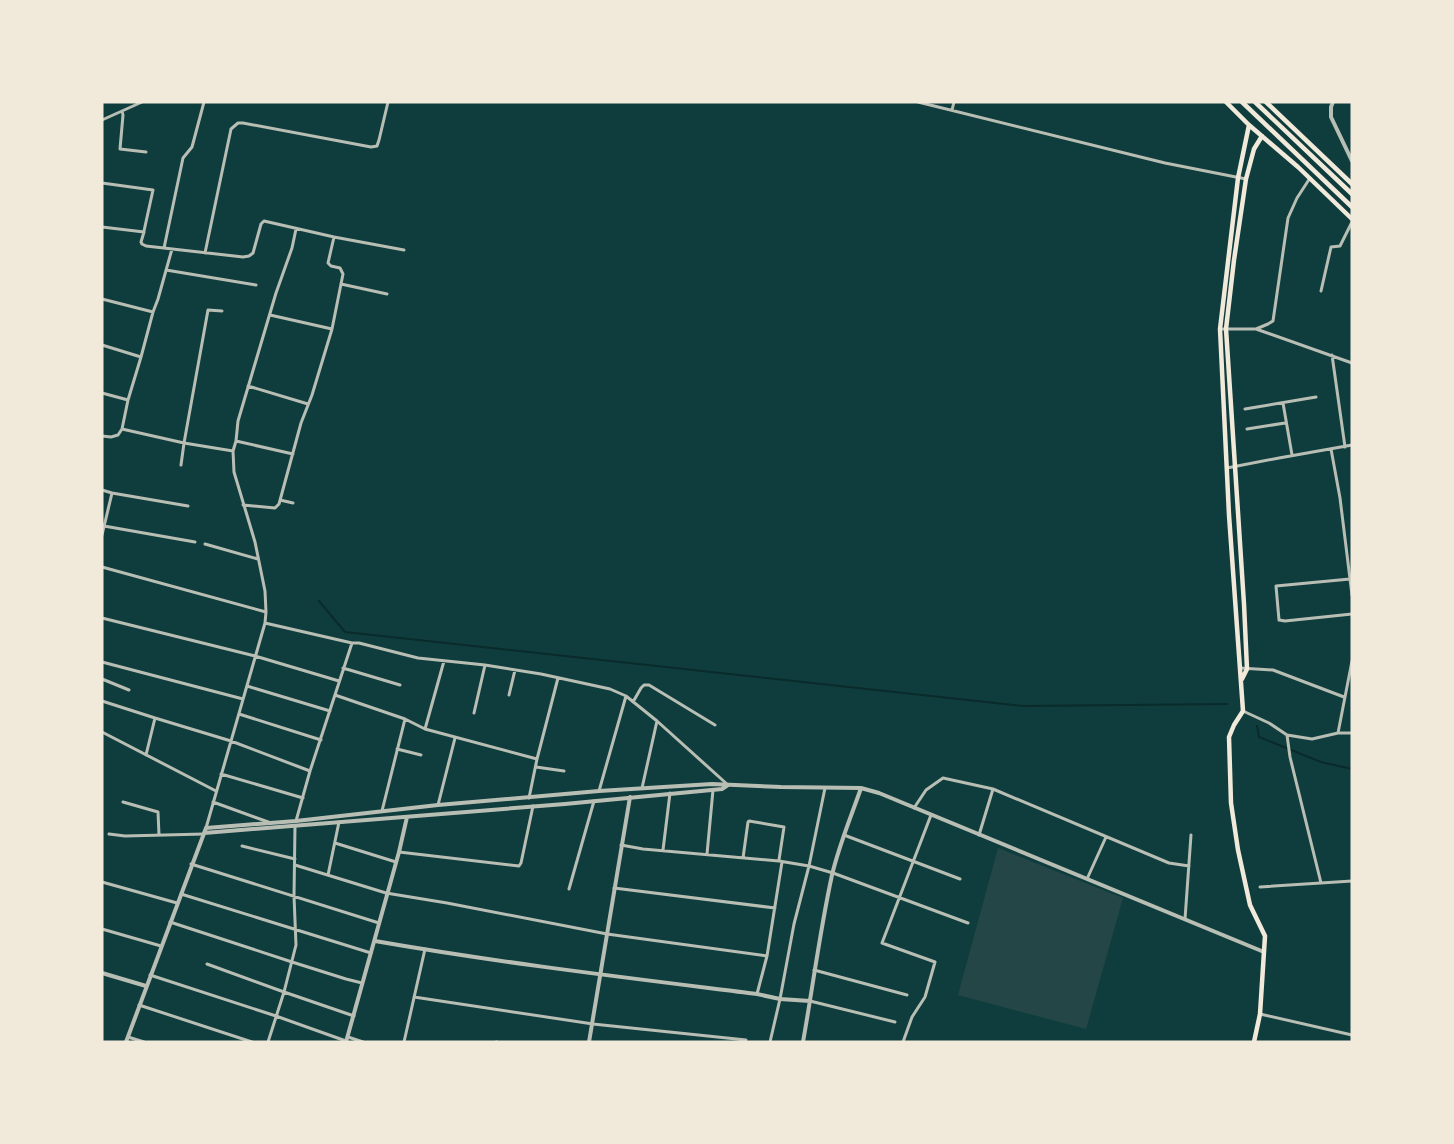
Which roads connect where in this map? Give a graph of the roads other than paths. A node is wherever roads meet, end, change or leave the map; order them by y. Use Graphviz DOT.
graph roads {
  1 [pos="142,102"];
  2 [pos="204,102"];
  3 [pos="388,102"];
  4 [pos="918,102"];
  5 [pos="954,102"];
  6 [pos="1226,102"];
  7 [pos="1242,102"];
  8 [pos="1255,102"];
  9 [pos="1266,102"];
  10 [pos="1333,102"];
  11 [pos="952,110"];
  12 [pos="122,111"];
  13 [pos="102,120"];
  14 [pos="1249,125"];
  15 [pos="1262,136"];
  16 [pos="1316,149"];
  17 [pos="146,152"];
  18 [pos="1352,161"];
  19 [pos="1299,167"];
  20 [pos="1238,178"];
  21 [pos="1310,178"];
  22 [pos="1246,179"];
  23 [pos="102,183"];
  24 [pos="1352,184"];
  25 [pos="1352,194"];
  26 [pos="1352,207"];
  27 [pos="1352,220"];
  28 [pos="102,227"];
  29 [pos="296,229"];
  30 [pos="144,232"];
  31 [pos="334,237"];
  32 [pos="164,248"];
  33 [pos="172,249"];
  34 [pos="404,250"];
  35 [pos="205,253"];
  36 [pos="166,270"];
  37 [pos="340,284"];
  38 [pos="256,285"];
  39 [pos="1321,291"];
  40 [pos="387,294"];
  41 [pos="102,299"];
  42 [pos="222,311"];
  43 [pos="153,312"];
  44 [pos="270,315"];
  45 [pos="332,328"];
  46 [pos="1223,329"];
  47 [pos="1256,329"];
  48 [pos="102,345"];
  49 [pos="1332,356"];
  50 [pos="141,357"];
  51 [pos="1352,363"];
  52 [pos="248,386"];
  53 [pos="102,393"];
  54 [pos="1316,397"];
  55 [pos="128,400"];
  56 [pos="1283,403"];
  57 [pos="308,404"];
  58 [pos="1245,409"];
  59 [pos="1285,423"];
  60 [pos="122,429"];
  61 [pos="1247,429"];
  62 [pos="102,436"];
  63 [pos="236,441"];
  64 [pos="184,442"];
  65 [pos="1352,445"];
  66 [pos="1346,447"];
  67 [pos="1331,449"];
  68 [pos="232,451"];
  69 [pos="293,454"];
  70 [pos="1292,455"];
  71 [pos="181,465"];
  72 [pos="1227,468"];
  73 [pos="1235,468"];
  74 [pos="102,490"];
  75 [pos="112,493"];
  76 [pos="280,500"];
  77 [pos="293,503"];
  78 [pos="243,505"];
  79 [pos="188,506"];
  80 [pos="104,526"];
  81 [pos="102,535"];
  82 [pos="195,542"];
  83 [pos="205,544"];
  84 [pos="258,560"];
  85 [pos="102,567"];
  86 [pos="1350,579"];
  87 [pos="1352,595"];
  88 [pos="266,612"];
  89 [pos="1352,614"];
  90 [pos="102,618"];
  91 [pos="265,623"];
  92 [pos="352,643"];
  93 [pos="255,656"];
  94 [pos="445,661"];
  95 [pos="1352,661"];
  96 [pos="102,662"];
  97 [pos="485,665"];
  98 [pos="343,668"];
  99 [pos="1240,668"];
  100 [pos="1247,669"];
  101 [pos="515,670"];
  102 [pos="558,678"];
  103 [pos="102,679"];
  104 [pos="339,681"];
  105 [pos="1240,681"];
  106 [pos="400,685"];
  107 [pos="247,686"];
  108 [pos="129,690"];
  109 [pos="335,695"];
  110 [pos="510,695"];
  111 [pos="626,696"];
  112 [pos="1344,698"];
  113 [pos="243,699"];
  114 [pos="102,701"];
  115 [pos="633,702"];
  116 [pos="330,711"];
  117 [pos="1243,711"];
  118 [pos="474,713"];
  119 [pos="238,714"];
  120 [pos="155,718"];
  121 [pos="405,719"];
  122 [pos="657,721"];
  123 [pos="715,725"];
  124 [pos="425,729"];
  125 [pos="102,732"];
  126 [pos="1338,733"];
  127 [pos="1352,733"];
  128 [pos="1287,735"];
  129 [pos="455,738"];
  130 [pos="321,740"];
  131 [pos="231,741"];
  132 [pos="397,749"];
  133 [pos="146,755"];
  134 [pos="421,755"];
  135 [pos="537,759"];
  136 [pos="536,767"];
  137 [pos="310,771"];
  138 [pos="564,771"];
  139 [pos="221,774"];
  140 [pos="728,785"];
  141 [pos="642,788"];
  142 [pos="825,788"];
  143 [pos="861,788"];
  144 [pos="993,789"];
  145 [pos="713,790"];
  146 [pos="216,791"];
  147 [pos="599,791"];
  148 [pos="670,793"];
  149 [pos="630,797"];
  150 [pos="303,798"];
  151 [pos="529,798"];
  152 [pos="594,801"];
  153 [pos="123,802"];
  154 [pos="213,802"];
  155 [pos="438,805"];
  156 [pos="532,806"];
  157 [pos="914,808"];
  158 [pos="382,811"];
  159 [pos="931,815"];
  160 [pos="407,817"];
  161 [pos="339,822"];
  162 [pos="271,823"];
  163 [pos="296,824"];
  164 [pos="206,828"];
  165 [pos="109,834"];
  166 [pos="204,834"];
  167 [pos="159,835"];
  168 [pos="844,835"];
  169 [pos="979,835"];
  170 [pos="1106,836"];
  171 [pos="1191,836"];
  172 [pos="335,843"];
  173 [pos="621,844"];
  174 [pos="242,846"];
  175 [pos="663,850"];
  176 [pos="399,852"];
  177 [pos="707,854"];
  178 [pos="743,858"];
  179 [pos="295,859"];
  180 [pos="780,861"];
  181 [pos="396,862"];
  182 [pos="912,862"];
  183 [pos="191,864"];
  184 [pos="295,865"];
  185 [pos="809,866"];
  186 [pos="1189,866"];
  187 [pos="832,873"];
  188 [pos="328,875"];
  189 [pos="960,879"];
  190 [pos="1087,879"];
  191 [pos="1352,881"];
  192 [pos="102,882"];
  193 [pos="1321,884"];
  194 [pos="1260,887"];
  195 [pos="615,888"];
  196 [pos="569,889"];
  197 [pos="386,893"];
  198 [pos="181,894"];
  199 [pos="294,896"];
  200 [pos="899,898"];
  201 [pos="177,903"];
  202 [pos="775,908"];
  203 [pos="1185,919"];
  204 [pos="170,922"];
  205 [pos="379,922"];
  206 [pos="968,923"];
  207 [pos="102,929"];
  208 [pos="295,930"];
  209 [pos="607,934"];
  210 [pos="375,941"];
  211 [pos="161,946"];
  212 [pos="425,949"];
  213 [pos="1263,952"];
  214 [pos="371,953"];
  215 [pos="766,956"];
  216 [pos="292,962"];
  217 [pos="207,964"];
  218 [pos="814,970"];
  219 [pos="102,973"];
  220 [pos="150,975"];
  221 [pos="600,975"];
  222 [pos="362,983"];
  223 [pos="146,986"];
  224 [pos="284,992"];
  225 [pos="757,994"];
  226 [pos="907,995"];
  227 [pos="414,997"];
  228 [pos="780,999"];
  229 [pos="810,1001"];
  230 [pos="139,1005"];
  231 [pos="1260,1014"];
  232 [pos="276,1016"];
  233 [pos="354,1016"];
  234 [pos="895,1022"];
  235 [pos="592,1024"];
  236 [pos="1352,1035"];
  237 [pos="127,1040"];
  238 [pos="347,1040"];
  239 [pos="746,1040"];
  240 [pos="144,1042"];
  241 [pos="252,1042"];
  242 [pos="268,1042"];
  243 [pos="363,1042"];
  244 [pos="404,1042"];
  245 [pos="589,1042"];
  246 [pos="770,1042"];
  247 [pos="803,1042"];
  248 [pos="903,1042"];
  249 [pos="1254,1042"];
  1 -- 12 [label="street"];
  2 -- 32 [label="street"];
  3 -- 35 [label="street"];
  4 -- 11 [label="street"];
  5 -- 11 [label="street"];
  6 -- 14 [label="main road"];
  7 -- 26 [label="main road"];
  8 -- 25 [label="main road"];
  9 -- 16 [label="main road"];
  10 -- 18 [label="street"];
  11 -- 20 [label="street"];
  12 -- 13 [label="street"];
  12 -- 17 [label="street"];
  14 -- 15 [label="main road"];
  14 -- 20 [label="main road"];
  15 -- 19 [label="main road"];
  15 -- 22 [label="main road"];
  16 -- 19 [label="main road"];
  16 -- 24 [label="main road"];
  19 -- 21 [label="main road"];
  20 -- 22 [label="street"];
  20 -- 46 [label="main road"];
  21 -- 27 [label="main road"];
  21 -- 47 [label="street"];
  22 -- 46 [label="main road"];
  23 -- 30 [label="street"];
  27 -- 39 [label="street"];
  28 -- 30 [label="street"];
  29 -- 31 [label="street"];
  29 -- 35 [label="street"];
  29 -- 44 [label="street"];
  30 -- 32 [label="street"];
  31 -- 34 [label="street"];
  31 -- 37 [label="street"];
  32 -- 33 [label="street"];
  33 -- 35 [label="street"];
  33 -- 36 [label="street"];
  36 -- 38 [label="street"];
  36 -- 43 [label="street"];
  37 -- 40 [label="street"];
  37 -- 45 [label="street"];
  41 -- 43 [label="street"];
  42 -- 64 [label="street"];
  43 -- 50 [label="street"];
  44 -- 45 [label="street"];
  44 -- 52 [label="street"];
  45 -- 57 [label="street"];
  46 -- 47 [label="street"];
  46 -- 72 [label="main road"];
  46 -- 73 [label="main road"];
  47 -- 49 [label="street"];
  48 -- 50 [label="street"];
  49 -- 51 [label="street"];
  49 -- 66 [label="street"];
  50 -- 55 [label="street"];
  52 -- 57 [label="street"];
  52 -- 63 [label="street"];
  53 -- 55 [label="street"];
  54 -- 56 [label="street"];
  55 -- 60 [label="street"];
  56 -- 58 [label="street"];
  56 -- 59 [label="street"];
  57 -- 69 [label="street"];
  59 -- 61 [label="street"];
  59 -- 70 [label="street"];
  60 -- 62 [label="street"];
  60 -- 64 [label="street"];
  63 -- 68 [label="street"];
  63 -- 69 [label="street"];
  64 -- 68 [label="street"];
  64 -- 71 [label="street"];
  65 -- 66 [label="street"];
  66 -- 67 [label="street"];
  67 -- 70 [label="street"];
  67 -- 86 [label="street"];
  68 -- 78 [label="street"];
  69 -- 76 [label="street"];
  70 -- 73 [label="street"];
  72 -- 73 [label="street"];
  72 -- 99 [label="main road"];
  73 -- 100 [label="main road"];
  74 -- 75 [label="street"];
  75 -- 79 [label="street"];
  75 -- 80 [label="street"];
  76 -- 77 [label="street"];
  76 -- 78 [label="street"];
  78 -- 84 [label="street"];
  80 -- 81 [label="street"];
  80 -- 82 [label="street"];
  83 -- 84 [label="street"];
  84 -- 88 [label="street"];
  85 -- 88 [label="street"];
  86 -- 87 [label="street"];
  86 -- 89 [label="street"];
  88 -- 91 [label="street"];
  90 -- 93 [label="street"];
  91 -- 92 [label="street"];
  91 -- 93 [label="street"];
  92 -- 94 [label="street"];
  92 -- 98 [label="street"];
  93 -- 104 [label="street"];
  93 -- 107 [label="street"];
  94 -- 97 [label="street"];
  94 -- 124 [label="street"];
  95 -- 112 [label="street"];
  96 -- 113 [label="street"];
  97 -- 101 [label="street"];
  97 -- 118 [label="street"];
  98 -- 104 [label="street"];
  98 -- 106 [label="street"];
  99 -- 100 [label="street"];
  99 -- 105 [label="main road"];
  100 -- 105 [label="main road"];
  100 -- 112 [label="street"];
  101 -- 102 [label="street"];
  101 -- 110 [label="street"];
  102 -- 111 [label="street"];
  102 -- 135 [label="street"];
  103 -- 108 [label="street"];
  104 -- 109 [label="street"];
  105 -- 117 [label="main road"];
  107 -- 113 [label="street"];
  107 -- 116 [label="street"];
  109 -- 116 [label="street"];
  109 -- 121 [label="street"];
  111 -- 115 [label="street"];
  111 -- 147 [label="street"];
  112 -- 126 [label="street"];
  113 -- 119 [label="street"];
  114 -- 120 [label="street"];
  115 -- 122 [label="street"];
  115 -- 123 [label="street"];
  116 -- 130 [label="street"];
  117 -- 128 [label="street"];
  117 -- 213 [label="main road"];
  119 -- 130 [label="street"];
  119 -- 131 [label="street"];
  120 -- 131 [label="street"];
  120 -- 133 [label="street"];
  121 -- 124 [label="street"];
  121 -- 132 [label="street"];
  122 -- 140 [label="street"];
  122 -- 141 [label="street"];
  124 -- 129 [label="street"];
  125 -- 133 [label="street"];
  126 -- 127 [label="street"];
  126 -- 128 [label="street"];
  128 -- 193 [label="street"];
  129 -- 135 [label="street"];
  129 -- 155 [label="street"];
  130 -- 137 [label="street"];
  131 -- 137 [label="street"];
  131 -- 139 [label="street"];
  132 -- 134 [label="street"];
  132 -- 158 [label="street"];
  133 -- 146 [label="street"];
  135 -- 136 [label="street"];
  136 -- 138 [label="street"];
  136 -- 151 [label="street"];
  137 -- 150 [label="street"];
  139 -- 146 [label="street"];
  139 -- 150 [label="street"];
  140 -- 141 [label="street"];
  140 -- 142 [label="street"];
  140 -- 145 [label="street"];
  141 -- 147 [label="street"];
  142 -- 143 [label="street"];
  142 -- 185 [label="street"];
  143 -- 157 [label="street"];
  143 -- 168 [label="street"];
  144 -- 157 [label="street"];
  144 -- 169 [label="street"];
  144 -- 170 [label="street"];
  145 -- 148 [label="street"];
  145 -- 177 [label="street"];
  146 -- 154 [label="street"];
  147 -- 151 [label="street"];
  148 -- 149 [label="street"];
  148 -- 175 [label="street"];
  149 -- 152 [label="street"];
  149 -- 173 [label="street"];
  150 -- 163 [label="street"];
  151 -- 155 [label="street"];
  152 -- 156 [label="street"];
  152 -- 196 [label="street"];
  153 -- 167 [label="street"];
  154 -- 162 [label="street"];
  154 -- 164 [label="street"];
  155 -- 158 [label="street"];
  156 -- 160 [label="street"];
  156 -- 176 [label="street"];
  157 -- 159 [label="street"];
  158 -- 163 [label="street"];
  159 -- 169 [label="street"];
  159 -- 182 [label="street"];
  160 -- 161 [label="street"];
  160 -- 176 [label="street"];
  161 -- 163 [label="street"];
  161 -- 172 [label="street"];
  162 -- 163 [label="street"];
  162 -- 164 [label="street"];
  163 -- 166 [label="street"];
  163 -- 179 [label="street"];
  164 -- 166 [label="street"];
  165 -- 167 [label="street"];
  166 -- 167 [label="street"];
  166 -- 183 [label="street"];
  168 -- 182 [label="street"];
  168 -- 187 [label="street"];
  169 -- 190 [label="street"];
  170 -- 186 [label="street"];
  170 -- 190 [label="street"];
  171 -- 186 [label="street"];
  172 -- 181 [label="street"];
  172 -- 188 [label="street"];
  173 -- 175 [label="street"];
  173 -- 195 [label="street"];
  174 -- 179 [label="street"];
  175 -- 177 [label="street"];
  176 -- 181 [label="street"];
  177 -- 178 [label="street"];
  178 -- 180 [label="street"];
  178 -- 180 [label="street"];
  179 -- 184 [label="street"];
  180 -- 185 [label="street"];
  180 -- 202 [label="street"];
  181 -- 197 [label="street"];
  182 -- 189 [label="street"];
  182 -- 200 [label="street"];
  183 -- 198 [label="street"];
  183 -- 199 [label="street"];
  184 -- 188 [label="street"];
  184 -- 199 [label="street"];
  185 -- 187 [label="street"];
  185 -- 228 [label="street"];
  186 -- 203 [label="street"];
  187 -- 200 [label="street"];
  187 -- 218 [label="street"];
  188 -- 197 [label="street"];
  190 -- 203 [label="street"];
  191 -- 193 [label="street"];
  192 -- 201 [label="street"];
  193 -- 194 [label="street"];
  195 -- 202 [label="street"];
  195 -- 209 [label="street"];
  197 -- 205 [label="street"];
  197 -- 209 [label="street"];
  198 -- 201 [label="street"];
  198 -- 208 [label="street"];
  199 -- 205 [label="street"];
  199 -- 208 [label="street"];
  200 -- 206 [label="street"];
  200 -- 248 [label="street"];
  201 -- 204 [label="street"];
  202 -- 215 [label="street"];
  203 -- 213 [label="street"];
  204 -- 211 [label="street"];
  204 -- 216 [label="street"];
  205 -- 210 [label="street"];
  207 -- 211 [label="street"];
  208 -- 214 [label="street"];
  208 -- 216 [label="street"];
  209 -- 215 [label="street"];
  209 -- 221 [label="street"];
  210 -- 212 [label="street"];
  210 -- 214 [label="street"];
  211 -- 220 [label="street"];
  212 -- 221 [label="street"];
  212 -- 227 [label="street"];
  213 -- 231 [label="main road"];
  214 -- 222 [label="street"];
  215 -- 225 [label="street"];
  216 -- 222 [label="street"];
  216 -- 224 [label="street"];
  217 -- 224 [label="street"];
  218 -- 226 [label="street"];
  218 -- 229 [label="street"];
  219 -- 223 [label="street"];
  220 -- 223 [label="street"];
  220 -- 232 [label="street"];
  221 -- 225 [label="street"];
  221 -- 235 [label="street"];
  222 -- 233 [label="street"];
  223 -- 230 [label="street"];
  224 -- 232 [label="street"];
  224 -- 233 [label="street"];
  225 -- 228 [label="street"];
  227 -- 235 [label="street"];
  227 -- 244 [label="street"];
  228 -- 229 [label="street"];
  228 -- 246 [label="street"];
  229 -- 234 [label="street"];
  229 -- 247 [label="street"];
  230 -- 237 [label="street"];
  230 -- 241 [label="street"];
  231 -- 236 [label="street"];
  231 -- 249 [label="main road"];
  232 -- 238 [label="street"];
  232 -- 242 [label="street"];
  233 -- 238 [label="street"];
  235 -- 239 [label="street"];
  235 -- 245 [label="street"];
  237 -- 240 [label="street"];
  238 -- 243 [label="street"];
}
